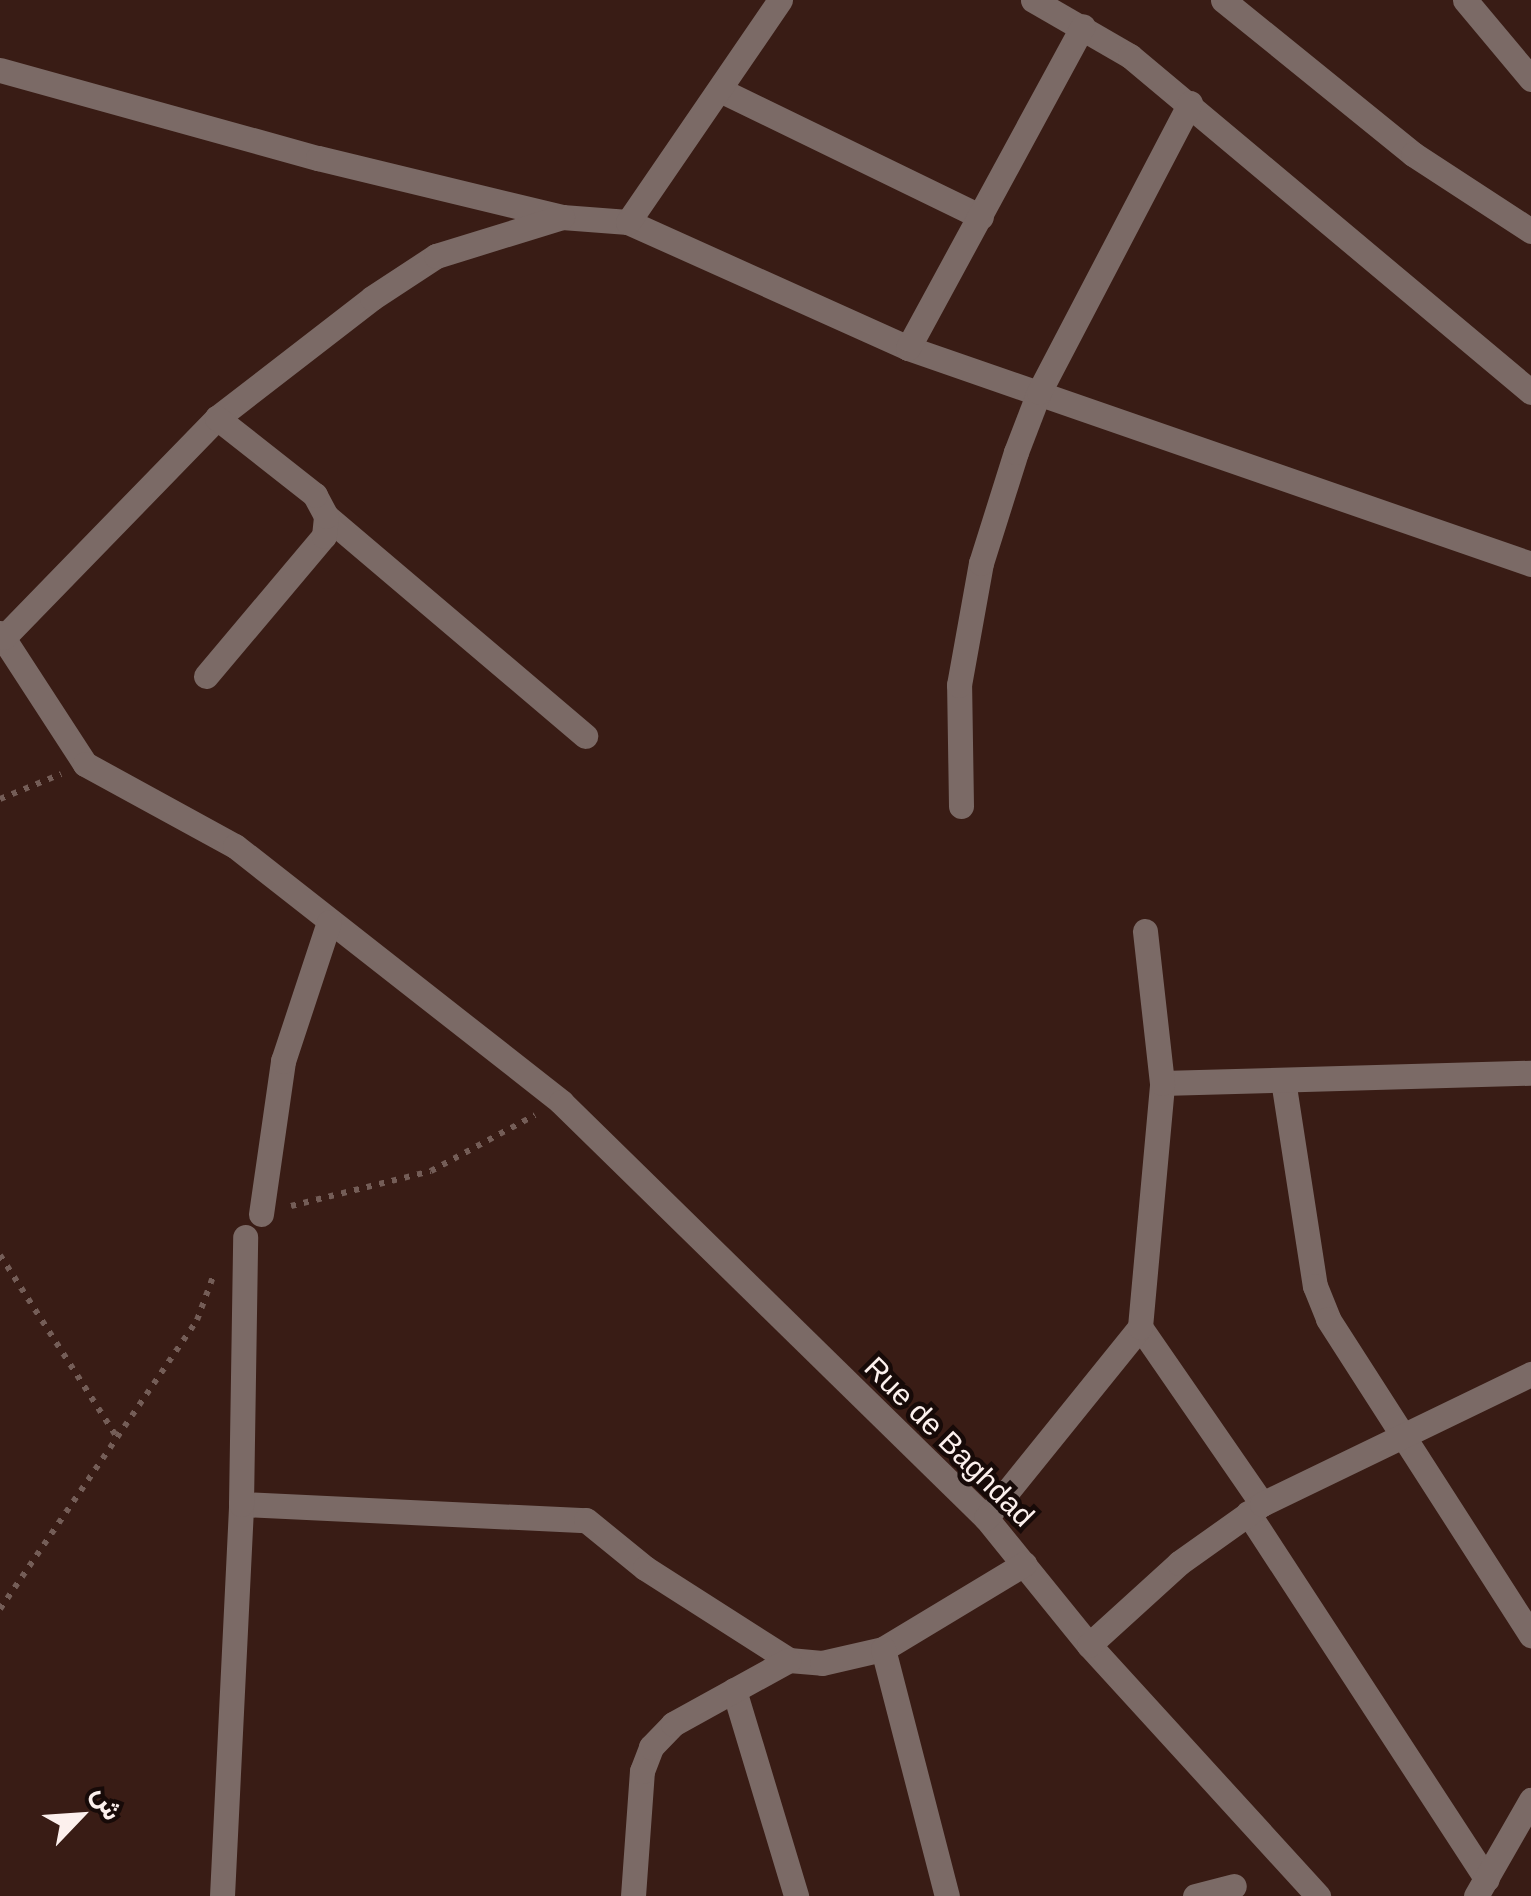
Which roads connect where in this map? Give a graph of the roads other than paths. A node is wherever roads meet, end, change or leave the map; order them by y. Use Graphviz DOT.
graph roads {
  1 [pos="780,0"];
  2 [pos="1033,0"];
  3 [pos="1223,0"];
  4 [pos="1464,0"];
  5 [pos="1083,26"];
  6 [pos="0,70"];
  7 [pos="1531,79"];
  8 [pos="720,90"];
  9 [pos="1190,103"];
  10 [pos="562,216"];
  11 [pos="982,217"];
  12 [pos="628,222"];
  13 [pos="1531,231"];
  14 [pos="908,348"];
  15 [pos="1039,392"];
  16 [pos="1531,392"];
  17 [pos="217,418"];
  18 [pos="326,516"];
  19 [pos="1531,564"];
  20 [pos="2,635"];
  21 [pos="0,666"];
  22 [pos="28,675"];
  23 [pos="206,676"];
  24 [pos="585,736"];
  25 [pos="961,806"];
  26 [pos="329,922"];
  27 [pos="1146,931"];
  28 [pos="1531,1073"];
  29 [pos="1283,1080"];
  30 [pos="1162,1083"];
  31 [pos="261,1214"];
  32 [pos="245,1236"];
  33 [pos="1140,1327"];
  34 [pos="1531,1374"];
  35 [pos="1400,1436"];
  36 [pos="241,1504"];
  37 [pos="1255,1508"];
  38 [pos="986,1518"];
  39 [pos="1024,1564"];
  40 [pos="1531,1635"];
  41 [pos="1089,1645"];
  42 [pos="883,1649"];
  43 [pos="788,1660"];
  44 [pos="734,1690"];
  45 [pos="1531,1800"];
  46 [pos="1234,1886"];
  47 [pos="1482,1888"];
  48 [pos="222,1896"];
  49 [pos="633,1896"];
  50 [pos="796,1896"];
  51 [pos="947,1896"];
  52 [pos="1195,1896"];
  53 [pos="1318,1896"];
  1 -- 8 [label="street"];
  2 -- 5 [label="street"];
  3 -- 13 [label="street"];
  4 -- 7 [label="street"];
  5 -- 9 [label="street"];
  5 -- 11 [label="street"];
  6 -- 10 [label="street"];
  8 -- 11 [label="street"];
  8 -- 12 [label="street"];
  9 -- 15 [label="street"];
  9 -- 16 [label="street"];
  10 -- 12 [label="street"];
  10 -- 17 [label="street"];
  11 -- 14 [label="street"];
  12 -- 14 [label="street"];
  14 -- 15 [label="street"];
  15 -- 19 [label="street"];
  15 -- 25 [label="street"];
  17 -- 18 [label="street"];
  17 -- 20 [label="street"];
  18 -- 23 [label="street"];
  18 -- 24 [label="street"];
  20 -- 22 [label="street"];
  21 -- 22 [label="street"];
  22 -- 26 [label="street, Rue de Baghdad"];
  26 -- 31 [label="street"];
  26 -- 38 [label="street, Rue de Baghdad"];
  27 -- 30 [label="street"];
  28 -- 29 [label="street"];
  29 -- 30 [label="street"];
  29 -- 35 [label="street"];
  30 -- 33 [label="street"];
  32 -- 36 [label="street"];
  33 -- 37 [label="street"];
  33 -- 38 [label="street"];
  34 -- 35 [label="street"];
  35 -- 37 [label="street"];
  35 -- 40 [label="street"];
  36 -- 43 [label="street"];
  36 -- 48 [label="street"];
  37 -- 41 [label="street"];
  37 -- 47 [label="street"];
  38 -- 39 [label="street, Rue de Baghdad"];
  39 -- 41 [label="street, Rue de Baghdad"];
  39 -- 42 [label="street"];
  41 -- 53 [label="street, Rue de Baghdad"];
  42 -- 43 [label="street"];
  42 -- 51 [label="street"];
  43 -- 44 [label="street"];
  44 -- 49 [label="street"];
  44 -- 50 [label="street"];
  45 -- 47 [label="street"];
  46 -- 52 [label="street"];
}
